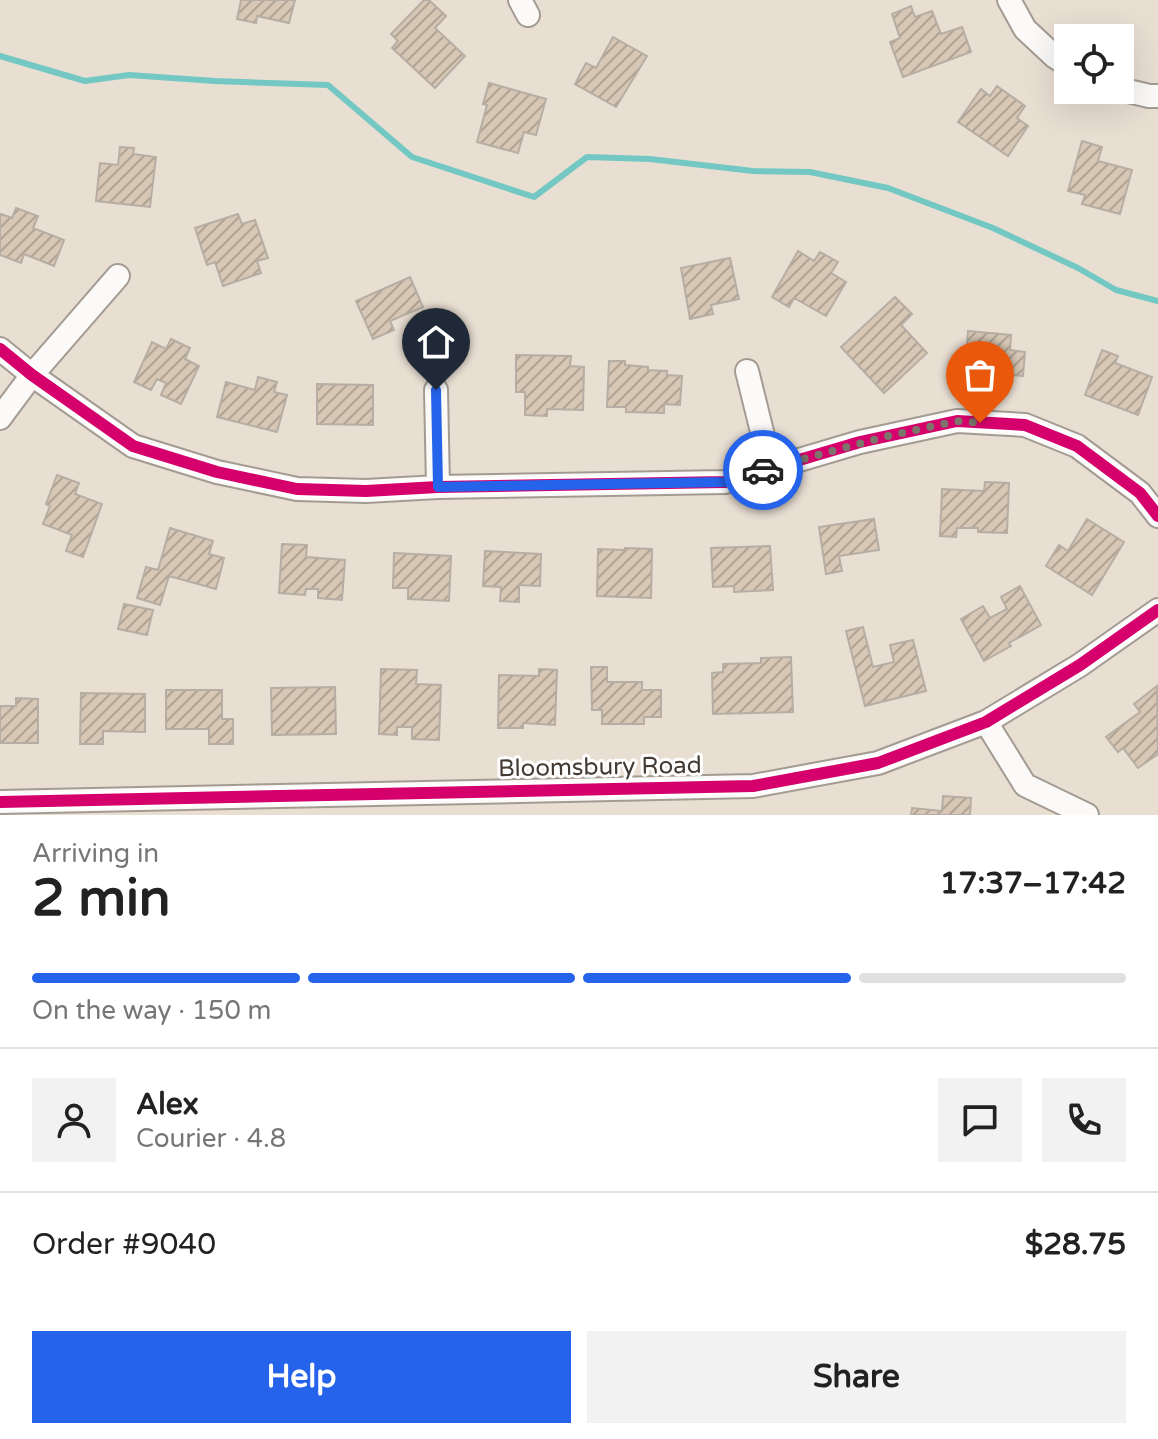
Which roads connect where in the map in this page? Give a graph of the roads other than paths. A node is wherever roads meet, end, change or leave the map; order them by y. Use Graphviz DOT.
graph roads {
  1 [pos="1009,0"];
  2 [pos="1054,56"];
  3 [pos="1134,92"];
  4 [pos="1158,96"];
  5 [pos="118,276"];
  6 [pos="0,349"];
  7 [pos="747,371"];
  8 [pos="32,375"];
  9 [pos="436,390"];
  10 [pos="0,418"];
  11 [pos="771,468"];
  12 [pos="438,487"];
  13 [pos="1158,516"];
  14 [pos="1158,610"];
  15 [pos="986,722"];
  16 [pos="0,802"];
  17 [pos="1087,815"];
  1 -- 2 [label="street"];
  3 -- 4 [label="street"];
  5 -- 8 [label="street"];
  6 -- 8 [label="street"];
  7 -- 11 [label="street"];
  8 -- 10 [label="street"];
  8 -- 12 [label="street"];
  9 -- 12 [label="street"];
  11 -- 12 [label="street"];
  11 -- 13 [label="street"];
  14 -- 15 [label="street, Bloomsbury Road"];
  15 -- 16 [label="street, Bloomsbury Road"];
  15 -- 17 [label="street"];
}
